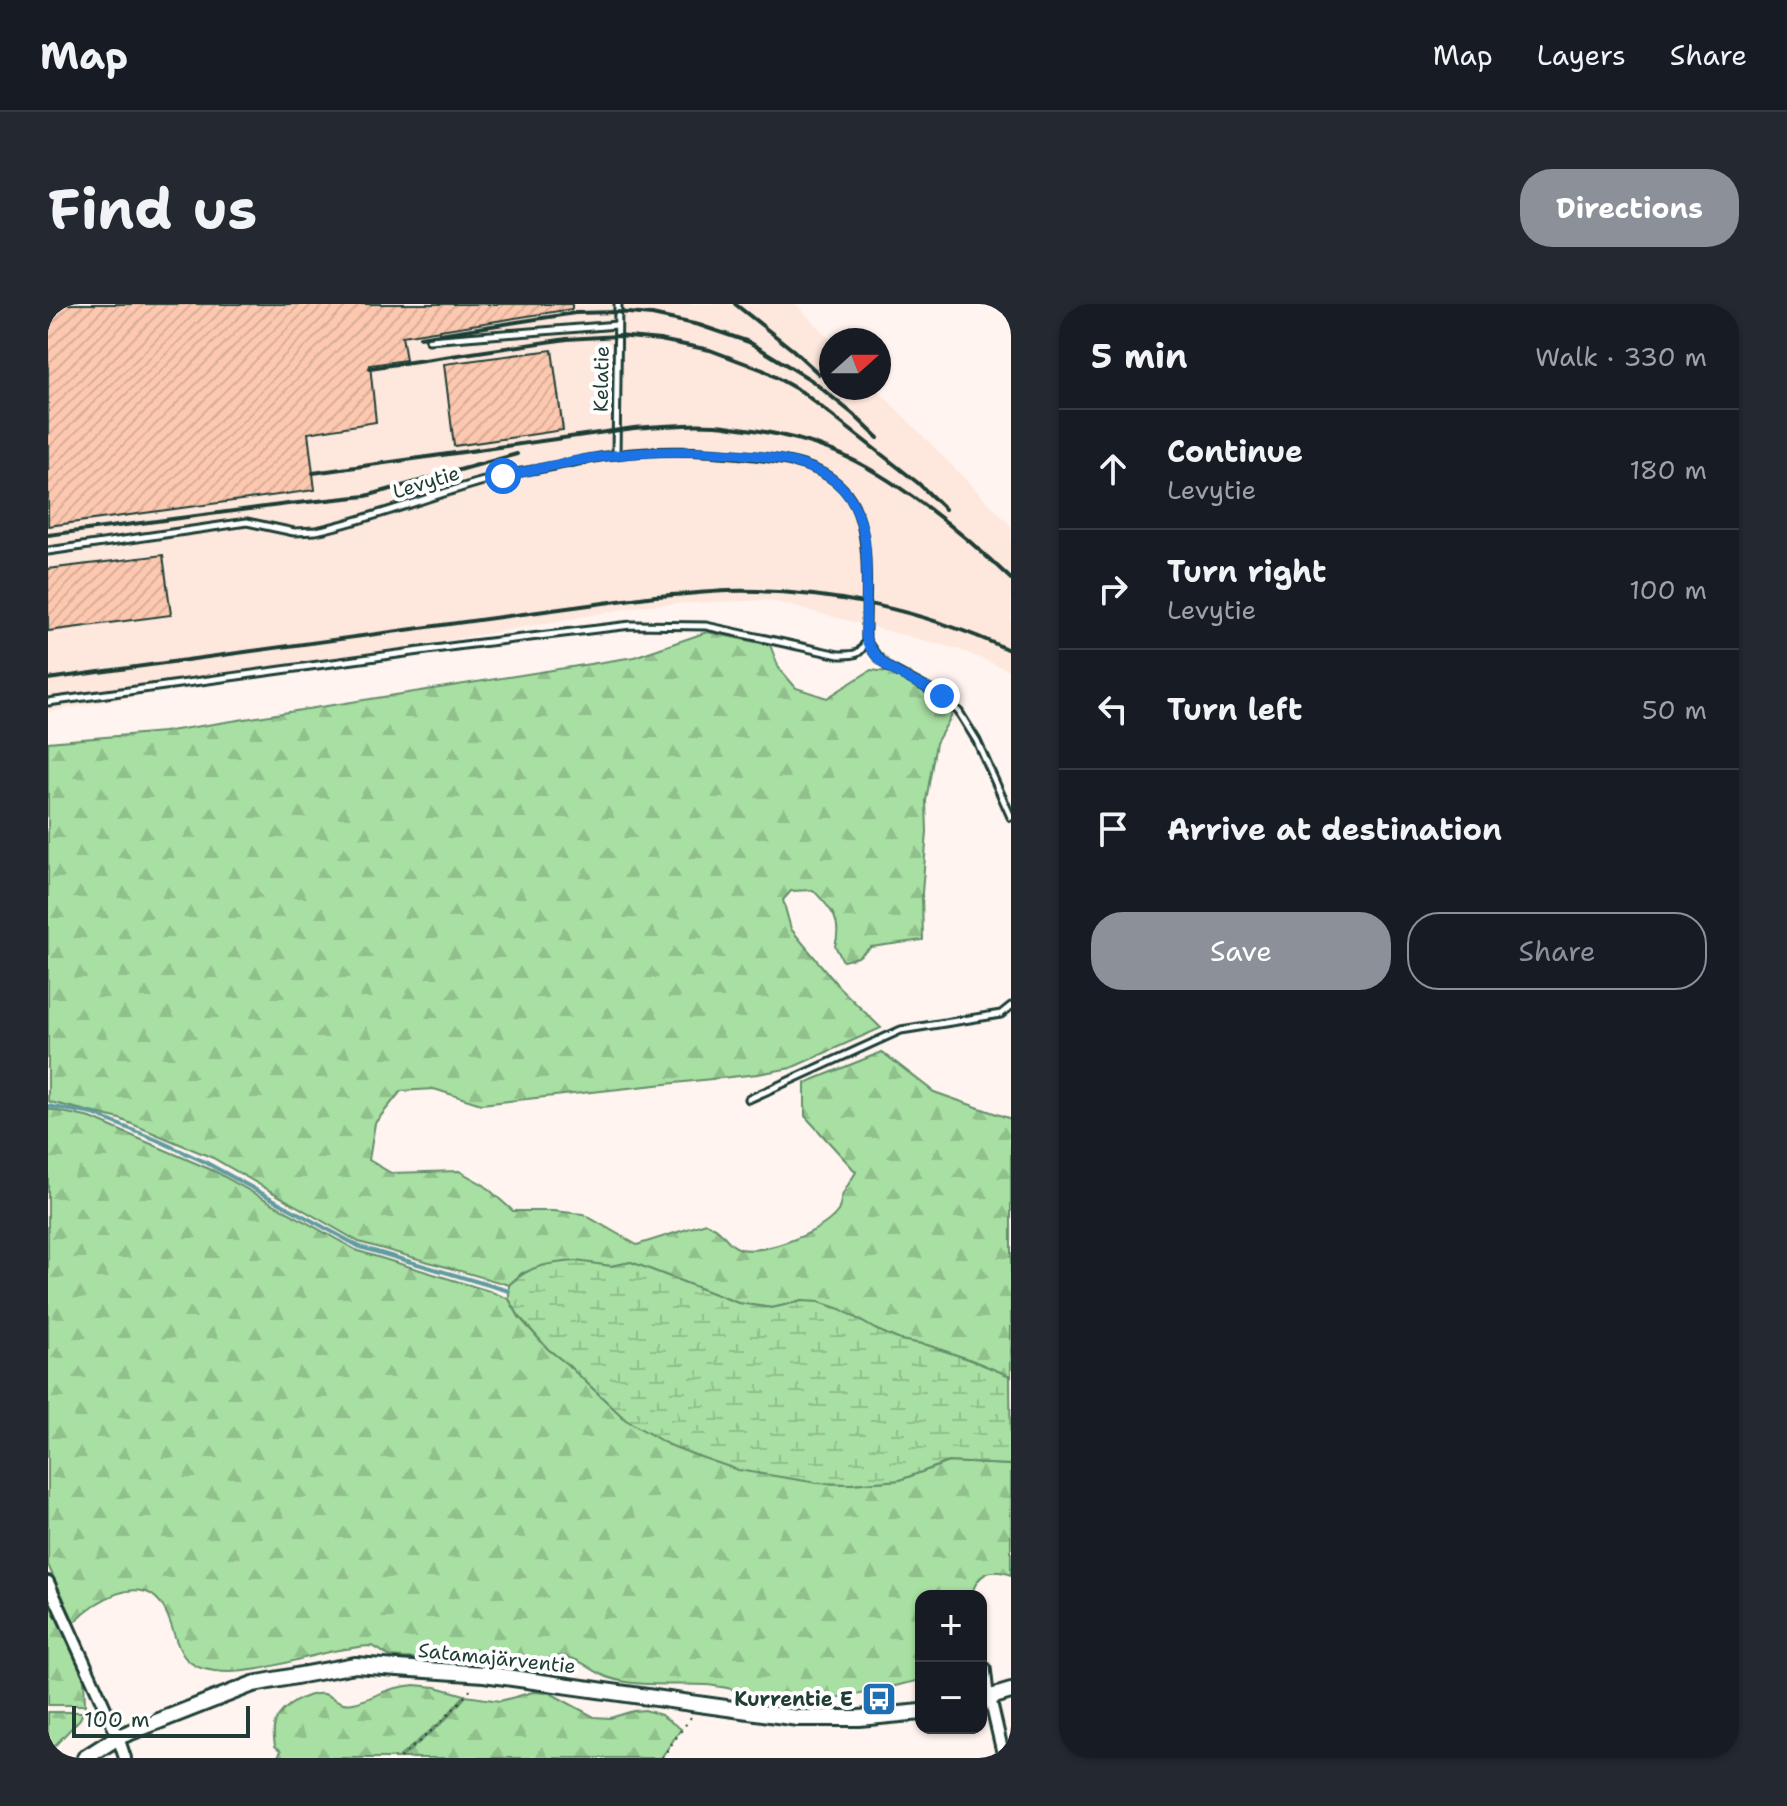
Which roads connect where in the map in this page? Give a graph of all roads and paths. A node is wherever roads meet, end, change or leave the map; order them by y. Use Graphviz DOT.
graph roads {
  1 [pos="618,304"];
  2 [pos="617,325"];
  3 [pos="429,340"];
  4 [pos="616,455"];
  5 [pos="48,551"];
  6 [pos="866,641"];
  7 [pos="48,702"];
  8 [pos="1011,817"];
  9 [pos="1011,1006"];
  10 [pos="749,1099"];
  11 [pos="48,1582"];
  12 [pos="484,1674"];
  13 [pos="1011,1691"];
  14 [pos="987,1699"];
  15 [pos="987,1702"];
  16 [pos="915,1713"];
  17 [pos="692,1716"];
  18 [pos="118,1737"];
  19 [pos="85,1758"];
  20 [pos="125,1758"];
  21 [pos="400,1758"];
  22 [pos="662,1758"];
  23 [pos="1004,1758"];
  1 -- 2 [label="lane, Kelatie"];
  2 -- 3 [label="lane"];
  2 -- 4 [label="lane, Kelatie"];
  4 -- 5 [label="lane, Levytie"];
  4 -- 6 [label="lane, Levytie"];
  6 -- 7 [label="lane"];
  6 -- 8 [label="lane"];
  9 -- 10 [label="lane"];
  11 -- 18 [label="street"];
  12 -- 16 [label="street, Satamajärventie"];
  12 -- 18 [label="street, Satamajärventie"];
  12 -- 21 [label="path"];
  13 -- 14 [label="street"];
  15 -- 23 [label="street"];
  17 -- 22 [label="path"];
  18 -- 19 [label="street, Satamajärventie"];
  18 -- 20 [label="street"];
}
